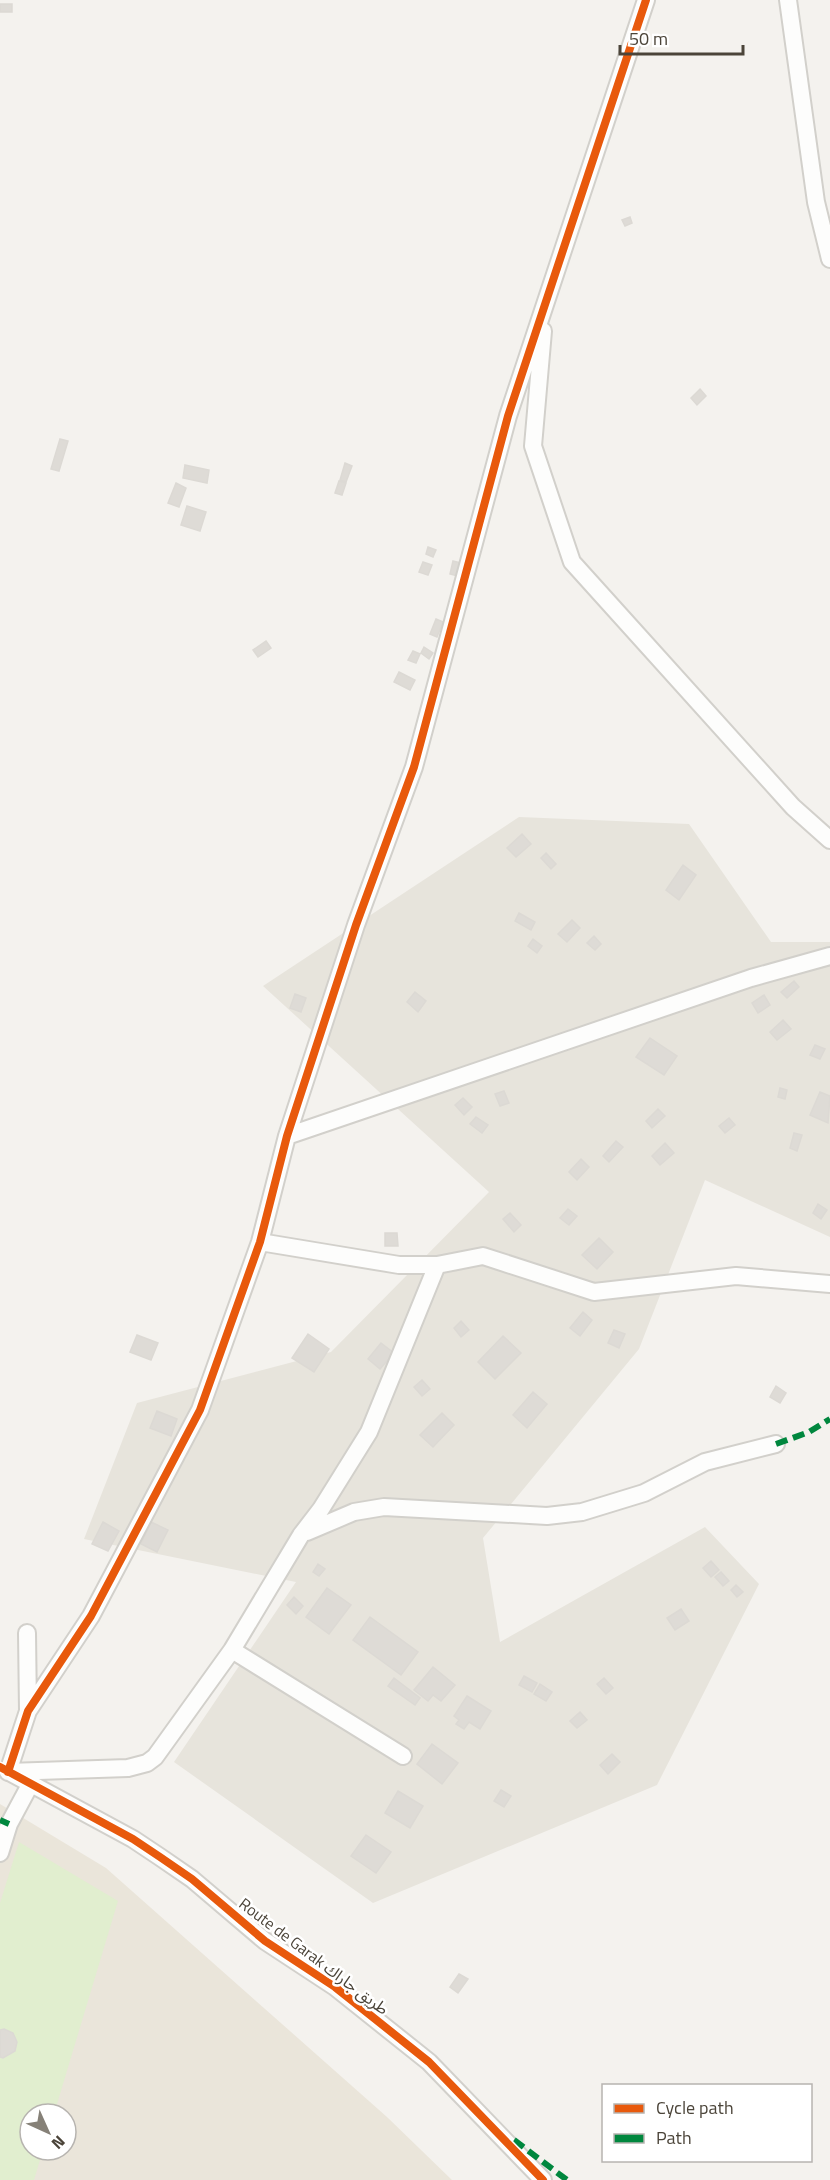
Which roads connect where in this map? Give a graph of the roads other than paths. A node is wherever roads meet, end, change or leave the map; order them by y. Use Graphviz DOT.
graph roads {
  1 [pos="646,0"];
  2 [pos="788,0"];
  3 [pos="830,259"];
  4 [pos="546,302"];
  5 [pos="830,840"];
  6 [pos="830,956"];
  7 [pos="287,1136"];
  8 [pos="260,1242"];
  9 [pos="437,1265"];
  10 [pos="830,1284"];
  11 [pos="776,1444"];
  12 [pos="301,1535"];
  13 [pos="27,1633"];
  14 [pos="232,1650"];
  15 [pos="28,1711"];
  16 [pos="403,1756"];
  17 [pos="4,1769"];
  18 [pos="31,1784"];
  19 [pos="0,1853"];
  20 [pos="543,2180"];
  1 -- 4 [label="street"];
  2 -- 3 [label="street"];
  4 -- 5 [label="street"];
  4 -- 7 [label="street"];
  6 -- 7 [label="street"];
  7 -- 8 [label="street"];
  8 -- 9 [label="street"];
  8 -- 15 [label="street"];
  9 -- 10 [label="street"];
  9 -- 12 [label="street"];
  11 -- 12 [label="street"];
  12 -- 14 [label="street"];
  13 -- 15 [label="street"];
  14 -- 16 [label="street"];
  14 -- 17 [label="street"];
  15 -- 17 [label="street"];
  17 -- 18 [label="street, Route de Garak طريق جاراك"];
  18 -- 19 [label="street"];
  18 -- 20 [label="street, Route de Garak طريق جاراك"];
}
